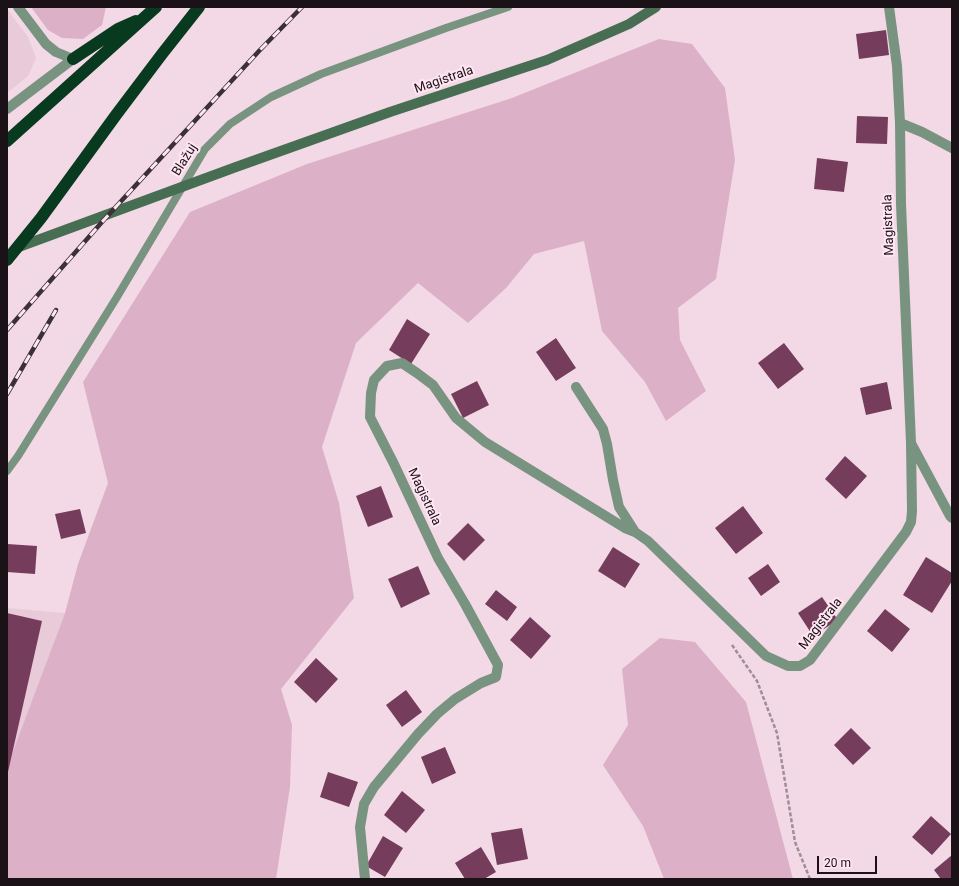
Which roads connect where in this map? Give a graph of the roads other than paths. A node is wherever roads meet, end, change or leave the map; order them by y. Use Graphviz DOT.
graph roads {
  1 [pos="18,7"];
  2 [pos="156,7"];
  3 [pos="199,7"];
  4 [pos="508,7"];
  5 [pos="656,7"];
  6 [pos="889,7"];
  7 [pos="146,17"];
  8 [pos="73,59"];
  9 [pos="7,108"];
  10 [pos="900,123"];
  11 [pos="7,141"];
  12 [pos="952,148"];
  13 [pos="7,251"];
  14 [pos="7,260"];
  15 [pos="576,387"];
  16 [pos="911,443"];
  17 [pos="7,471"];
  18 [pos="952,518"];
  19 [pos="635,532"];
  20 [pos="365,879"];
  1 -- 8 [label="street"];
  2 -- 7 [label="highway"];
  3 -- 14 [label="highway"];
  4 -- 17 [label="lane, Blažuj"];
  5 -- 13 [label="main road, Magistrala"];
  6 -- 10 [label="street, Magistrala"];
  7 -- 8 [label="highway"];
  7 -- 11 [label="highway"];
  8 -- 9 [label="street"];
  10 -- 12 [label="street"];
  10 -- 16 [label="street, Magistrala"];
  15 -- 19 [label="street, Magistrala"];
  16 -- 18 [label="street, Magistrala"];
  16 -- 19 [label="street, Magistrala"];
  19 -- 20 [label="street, Magistrala"];
}
